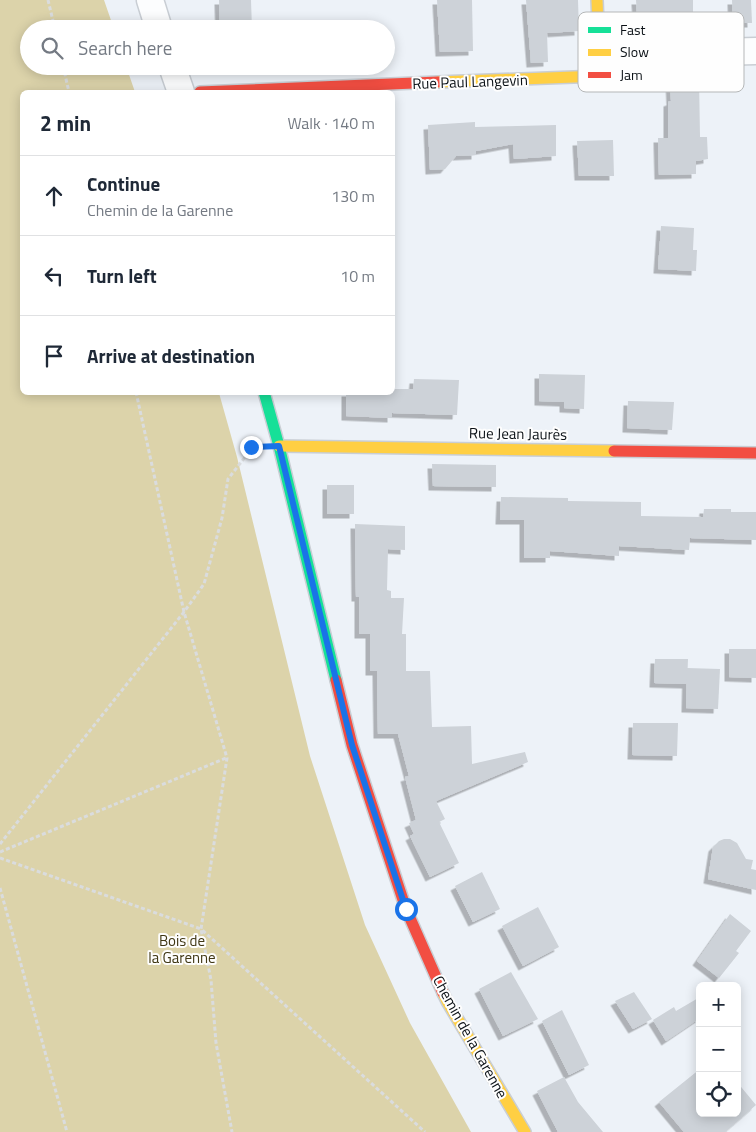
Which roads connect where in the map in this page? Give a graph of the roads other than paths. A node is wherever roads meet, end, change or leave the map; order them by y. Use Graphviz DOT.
graph roads {
  1 [pos="150,0"];
  2 [pos="157,20"];
  3 [pos="175,75"];
  4 [pos="578,77"];
  5 [pos="180,90"];
  6 [pos="250,90"];
  7 [pos="265,395"];
  8 [pos="279,446"];
  9 [pos="756,453"];
  10 [pos="524,1132"];
  1 -- 2 [label="street"];
  3 -- 5 [label="street"];
  4 -- 6 [label="street, Rue Paul Langevin"];
  7 -- 8 [label="street, Chemin de la Garenne"];
  8 -- 9 [label="street, Rue Jean Jaurès"];
  8 -- 10 [label="street, Chemin de la Garenne"];
}
